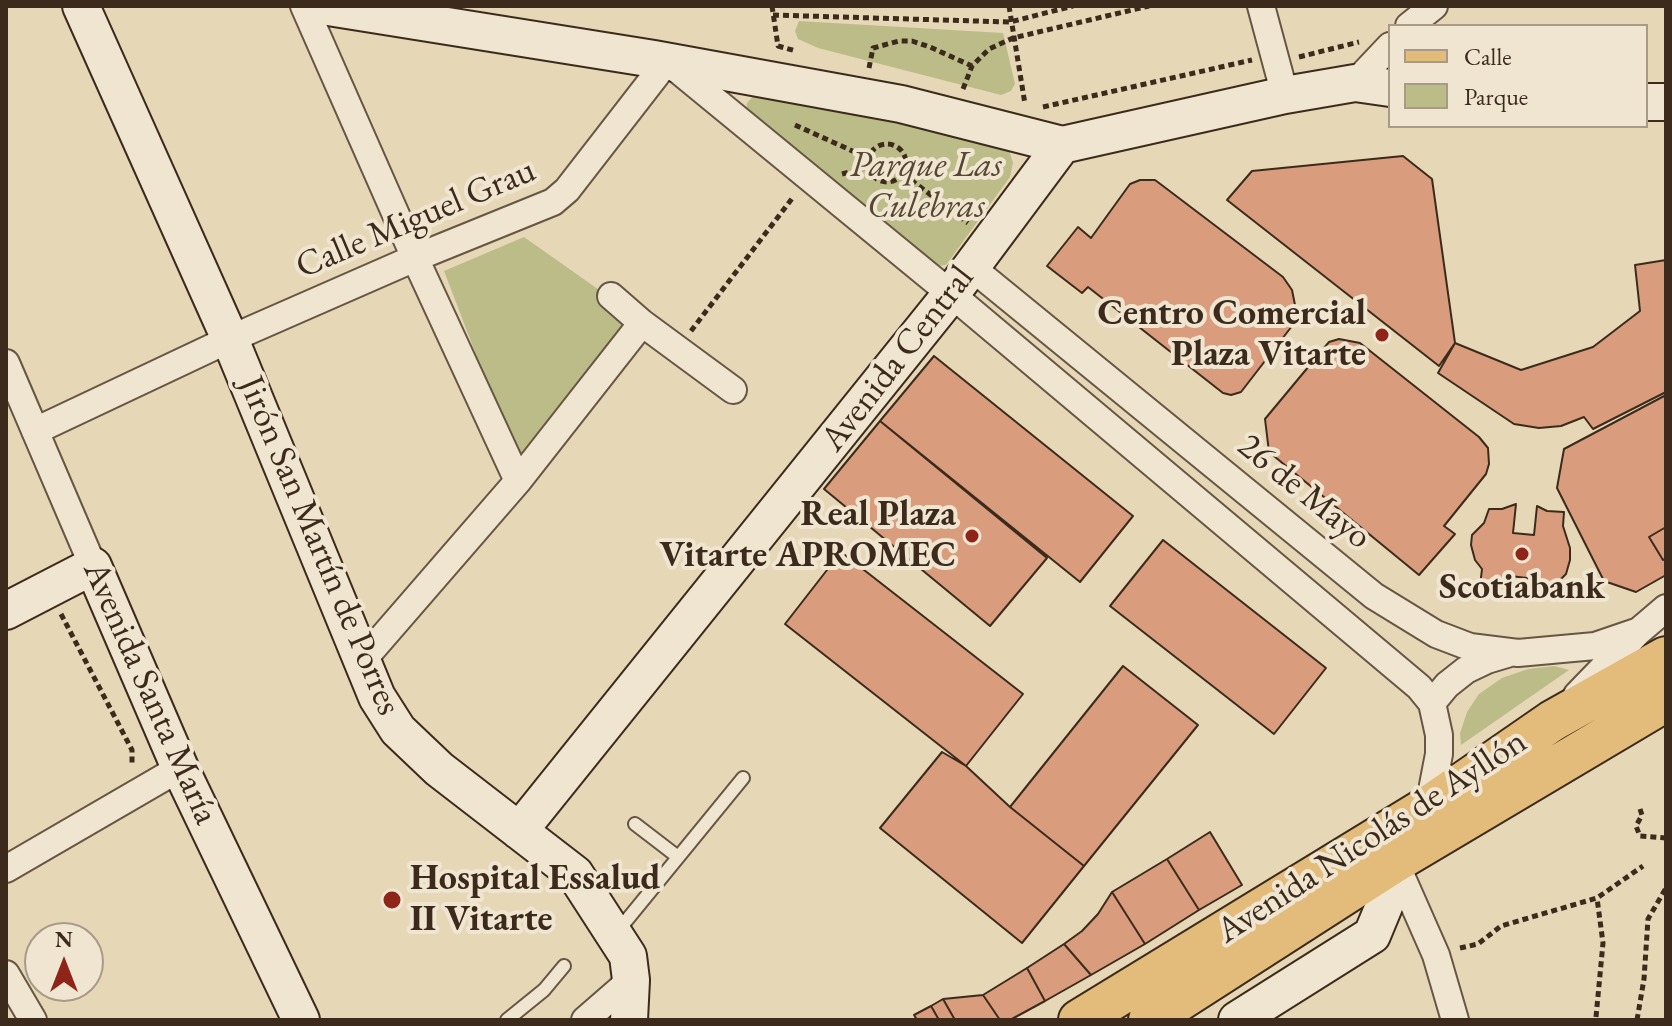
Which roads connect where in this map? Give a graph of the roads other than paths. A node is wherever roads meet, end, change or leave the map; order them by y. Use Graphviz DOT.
graph roads {
  1 [pos="81,6"];
  2 [pos="304,6"];
  3 [pos="322,6"];
  4 [pos="1261,6"];
  5 [pos="1434,6"];
  6 [pos="1412,24"];
  7 [pos="1383,52"];
  8 [pos="667,61"];
  9 [pos="1285,78"];
  10 [pos="1355,83"];
  11 [pos="1388,88"];
  12 [pos="1062,145"];
  13 [pos="415,258"];
  14 [pos="961,280"];
  15 [pos="611,296"];
  16 [pos="642,323"];
  17 [pos="230,339"];
  18 [pos="6,363"];
  19 [pos="733,390"];
  20 [pos="35,431"];
  21 [pos="518,481"];
  22 [pos="98,577"];
  23 [pos="1666,608"];
  24 [pos="6,611"];
  25 [pos="1652,644"];
  26 [pos="1510,653"];
  27 [pos="362,661"];
  28 [pos="1666,701"];
  29 [pos="1432,703"];
  30 [pos="180,768"];
  31 [pos="743,778"];
  32 [pos="1429,806"];
  33 [pos="635,824"];
  34 [pos="519,831"];
  35 [pos="678,857"];
  36 [pos="1395,862"];
  37 [pos="6,869"];
  38 [pos="615,934"];
  39 [pos="564,966"];
  40 [pos="6,974"];
  41 [pos="631,980"];
  42 [pos="33,1020"];
  43 [pos="301,1020"];
  44 [pos="507,1020"];
  45 [pos="585,1020"];
  46 [pos="629,1020"];
  47 [pos="1079,1020"];
  48 [pos="1149,1020"];
  49 [pos="1237,1020"];
  50 [pos="1455,1020"];
  1 -- 17 [label="street, Jirón San Martín de Porres"];
  2 -- 13 [label="street"];
  3 -- 8 [label="street"];
  4 -- 9 [label="street"];
  5 -- 6 [label="street"];
  7 -- 10 [label="street"];
  8 -- 12 [label="street"];
  8 -- 13 [label="street, Calle Miguel Grau"];
  8 -- 14 [label="street"];
  9 -- 10 [label="street"];
  9 -- 12 [label="street"];
  10 -- 11 [label="street"];
  12 -- 14 [label="street, Avenida Central"];
  13 -- 17 [label="street, Calle Miguel Grau"];
  13 -- 21 [label="street"];
  14 -- 26 [label="street, 26 de Mayo"];
  14 -- 29 [label="street, 26 de Mayo"];
  14 -- 34 [label="street, Avenida Central"];
  15 -- 16 [label="street"];
  16 -- 19 [label="street"];
  16 -- 21 [label="street"];
  17 -- 20 [label="street, Calle Miguel Grau"];
  17 -- 27 [label="street, Jirón San Martín de Porres"];
  18 -- 20 [label="street, Avenida Santa María"];
  20 -- 22 [label="street, Avenida Santa María"];
  21 -- 27 [label="street"];
  22 -- 24 [label="street"];
  22 -- 30 [label="street, Avenida Santa María"];
  23 -- 25 [label="street"];
  25 -- 26 [label="street, 26 de Mayo"];
  25 -- 32 [label="main road, Avenida Nicolás de Ayllón"];
  26 -- 29 [label="street"];
  27 -- 34 [label="street, Jirón San Martín de Porres"];
  28 -- 36 [label="main road, Avenida Nicolás de Ayllón"];
  29 -- 32 [label="street"];
  30 -- 37 [label="street"];
  30 -- 43 [label="street, Avenida Santa María"];
  31 -- 35 [label="lane"];
  32 -- 47 [label="main road, Avenida Nicolás de Ayllón"];
  33 -- 35 [label="lane"];
  34 -- 38 [label="street, Jirón San Martín de Porres"];
  35 -- 38 [label="lane"];
  36 -- 48 [label="main road, Avenida Nicolás de Ayllón"];
  36 -- 49 [label="street"];
  36 -- 50 [label="street"];
  38 -- 41 [label="street, Jirón San Martín de Porres"];
  39 -- 44 [label="lane"];
  40 -- 42 [label="street"];
  41 -- 45 [label="street"];
  41 -- 46 [label="street, Jirón San Martín de Porres"];
}
